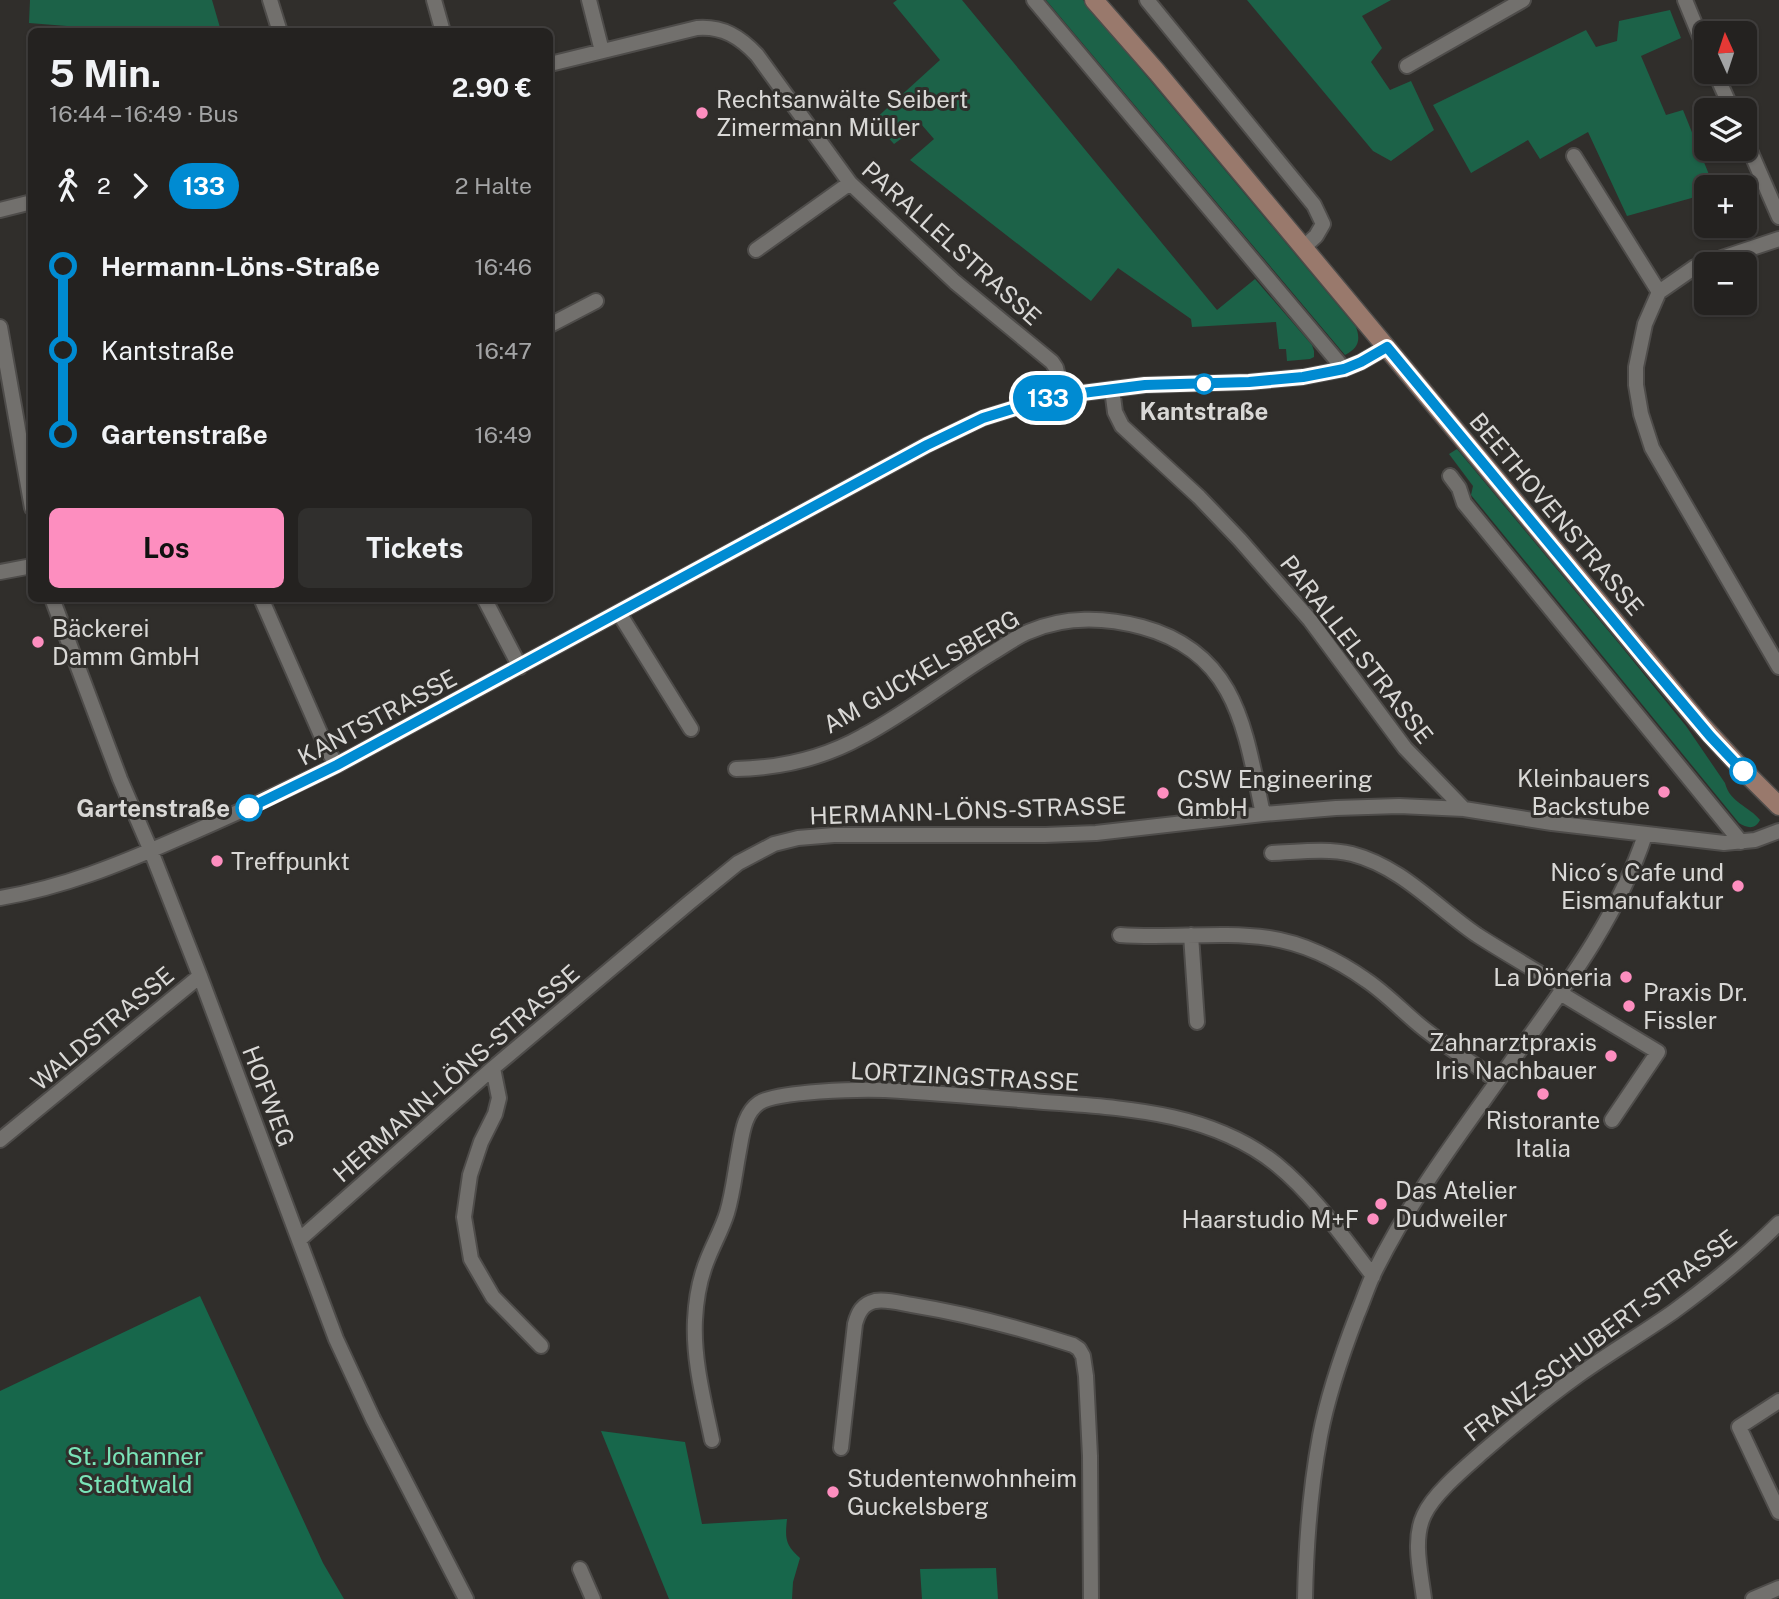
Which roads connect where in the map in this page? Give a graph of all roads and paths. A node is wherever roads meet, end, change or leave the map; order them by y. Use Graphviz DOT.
graph roads {
  1 [pos="270,0"];
  2 [pos="434,0"];
  3 [pos="589,0"];
  4 [pos="1034,0"];
  5 [pos="1094,0"];
  6 [pos="1147,0"];
  7 [pos="1523,0"];
  8 [pos="1685,0"];
  9 [pos="1694,22"];
  10 [pos="279,28"];
  11 [pos="442,28"];
  12 [pos="602,51"];
  13 [pos="553,63"];
  14 [pos="1407,66"];
  15 [pos="1574,156"];
  16 [pos="1755,161"];
  17 [pos="850,183"];
  18 [pos="28,203"];
  19 [pos="0,211"];
  20 [pos="1779,217"];
  21 [pos="1779,239"];
  22 [pos="1303,247"];
  23 [pos="756,250"];
  24 [pos="1659,292"];
  25 [pos="596,301"];
  26 [pos="553,323"];
  27 [pos="0,327"];
  28 [pos="1387,347"];
  29 [pos="1344,369"];
  30 [pos="1112,389"];
  31 [pos="1062,395"];
  32 [pos="1450,476"];
  33 [pos="28,486"];
  34 [pos="28,567"];
  35 [pos="0,572"];
  36 [pos="57,602"];
  37 [pos="263,602"];
  38 [pos="486,602"];
  39 [pos="619,613"];
  40 [pos="520,667"];
  41 [pos="1779,667"];
  42 [pos="691,729"];
  43 [pos="337,765"];
  44 [pos="736,769"];
  45 [pos="1779,806"];
  46 [pos="1464,809"];
  47 [pos="1263,814"];
  48 [pos="1779,831"];
  49 [pos="1644,835"];
  50 [pos="1741,842"];
  51 [pos="151,851"];
  52 [pos="1272,853"];
  53 [pos="0,898"];
  54 [pos="1120,935"];
  55 [pos="1191,935"];
  56 [pos="200,976"];
  57 [pos="1562,990"];
  58 [pos="1197,1022"];
  59 [pos="493,1068"];
  60 [pos="1497,1081"];
  61 [pos="1612,1120"];
  62 [pos="0,1140"];
  63 [pos="1779,1223"];
  64 [pos="299,1240"];
  65 [pos="1373,1276"];
  66 [pos="541,1346"];
  67 [pos="1779,1401"];
  68 [pos="712,1440"];
  69 [pos="841,1448"];
  70 [pos="1779,1513"];
  71 [pos="580,1569"];
  72 [pos="1779,1588"];
  73 [pos="466,1599"];
  74 [pos="593,1599"];
  75 [pos="1091,1599"];
  76 [pos="1305,1599"];
  77 [pos="1424,1599"];
  78 [pos="1753,1599"];
  1 -- 10 [label="street"];
  2 -- 11 [label="street"];
  3 -- 12 [label="street"];
  4 -- 29 [label="street"];
  5 -- 22 [label="street, BEETHOVENSTRASSE"];
  6 -- 22 [label="street"];
  7 -- 14 [label="street"];
  8 -- 9 [label="street"];
  12 -- 13 [label="street, PARALLELSTRASSE"];
  12 -- 17 [label="street, PARALLELSTRASSE"];
  15 -- 24 [label="street"];
  16 -- 20 [label="street"];
  17 -- 23 [label="street"];
  17 -- 31 [label="street, PARALLELSTRASSE"];
  18 -- 19 [label="street"];
  21 -- 24 [label="street"];
  22 -- 28 [label="street, BEETHOVENSTRASSE"];
  24 -- 41 [label="street"];
  25 -- 26 [label="street"];
  27 -- 33 [label="street"];
  28 -- 29 [label="street, KANTSTRASSE"];
  28 -- 45 [label="street, BEETHOVENSTRASSE"];
  29 -- 30 [label="street, KANTSTRASSE"];
  30 -- 31 [label="street, KANTSTRASSE"];
  30 -- 46 [label="street, PARALLELSTRASSE"];
  31 -- 39 [label="street, KANTSTRASSE"];
  32 -- 50 [label="street"];
  34 -- 35 [label="street"];
  36 -- 51 [label="street, HOFWEG"];
  37 -- 43 [label="street"];
  38 -- 40 [label="street"];
  39 -- 40 [label="street, KANTSTRASSE"];
  39 -- 42 [label="street"];
  40 -- 43 [label="street, KANTSTRASSE"];
  43 -- 51 [label="street, KANTSTRASSE"];
  44 -- 47 [label="street, AM GUCKELSBERG"];
  46 -- 47 [label="street, HERMANN-LÖNS-STRASSE"];
  46 -- 49 [label="street, HERMANN-LÖNS-STRASSE"];
  47 -- 59 [label="street, HERMANN-LÖNS-STRASSE"];
  48 -- 50 [label="street, HERMANN-LÖNS-STRASSE"];
  49 -- 50 [label="street, HERMANN-LÖNS-STRASSE"];
  49 -- 57 [label="street"];
  51 -- 53 [label="street, KANTSTRASSE"];
  51 -- 56 [label="street, HOFWEG"];
  52 -- 57 [label="street"];
  54 -- 55 [label="street"];
  55 -- 58 [label="street"];
  55 -- 60 [label="street"];
  56 -- 62 [label="street, WALDSTRASSE"];
  56 -- 64 [label="street, HOFWEG"];
  57 -- 60 [label="street"];
  57 -- 61 [label="street"];
  59 -- 64 [label="street, HERMANN-LÖNS-STRASSE"];
  59 -- 66 [label="street"];
  60 -- 65 [label="street"];
  63 -- 77 [label="street, FRANZ-SCHUBERT-STRASSE"];
  64 -- 73 [label="street, HOFWEG"];
  65 -- 68 [label="street, LORTZINGSTRASSE"];
  65 -- 76 [label="street"];
  67 -- 70 [label="street"];
  69 -- 75 [label="street"];
  71 -- 74 [label="street"];
  72 -- 78 [label="street"];
}
